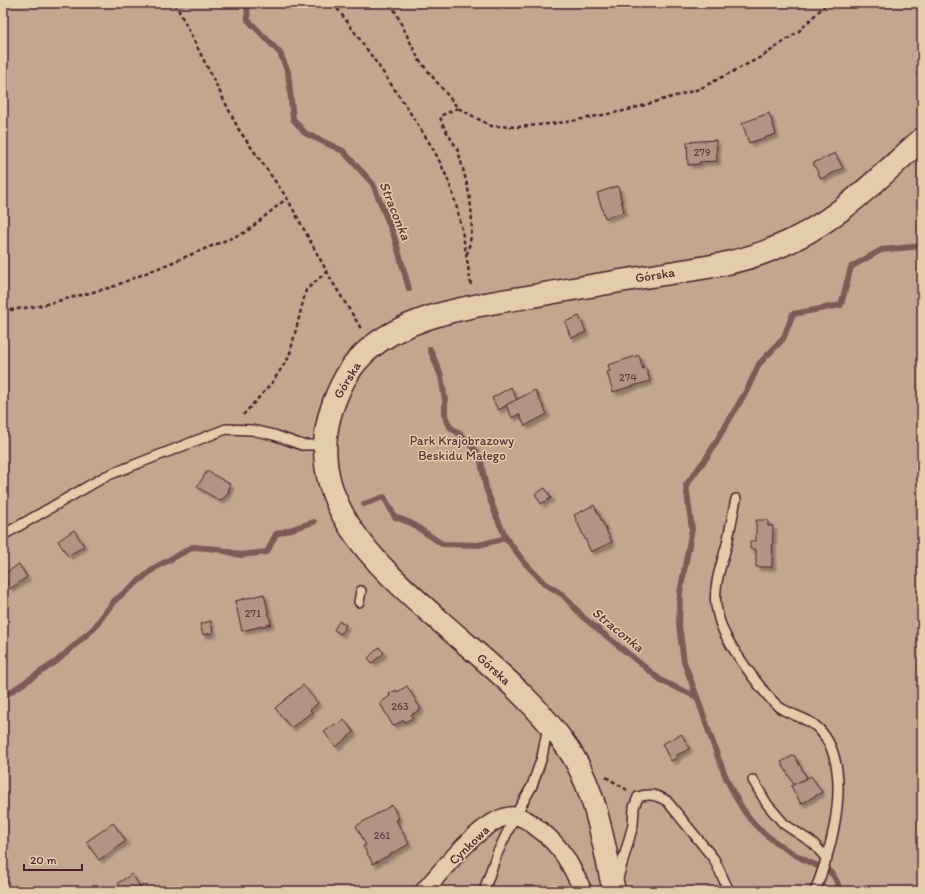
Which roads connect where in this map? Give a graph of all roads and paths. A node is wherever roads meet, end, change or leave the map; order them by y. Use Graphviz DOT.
graph roads {
  1 [pos="175,3"];
  2 [pos="334,3"];
  3 [pos="390,3"];
  4 [pos="827,3"];
  5 [pos="458,108"];
  6 [pos="922,139"];
  7 [pos="288,198"];
  8 [pos="467,256"];
  9 [pos="327,271"];
  10 [pos="474,307"];
  11 [pos="3,311"];
  12 [pos="372,346"];
  13 [pos="226,429"];
  14 [pos="324,445"];
  15 [pos="736,499"];
  16 [pos="3,535"];
  17 [pos="549,722"];
  18 [pos="753,780"];
  19 [pos="515,816"];
  20 [pos="827,859"];
  21 [pos="424,891"];
  22 [pos="484,891"];
  23 [pos="583,891"];
  24 [pos="614,891"];
  25 [pos="730,891"];
  26 [pos="815,891"];
  1 -- 7 [label="path"];
  2 -- 8 [label="path"];
  3 -- 5 [label="path"];
  4 -- 5 [label="path"];
  5 -- 8 [label="path"];
  6 -- 10 [label="street, Górska"];
  7 -- 9 [label="path"];
  7 -- 11 [label="path"];
  8 -- 10 [label="path"];
  9 -- 12 [label="path"];
  9 -- 13 [label="path"];
  10 -- 12 [label="street, Górska"];
  12 -- 14 [label="street, Górska"];
  13 -- 14 [label="lane"];
  13 -- 16 [label="lane"];
  14 -- 17 [label="street, Górska"];
  15 -- 20 [label="lane"];
  17 -- 19 [label="lane"];
  17 -- 24 [label="street, Górska"];
  18 -- 20 [label="lane"];
  19 -- 21 [label="street, Cynkowa"];
  19 -- 22 [label="lane"];
  19 -- 23 [label="street"];
  20 -- 26 [label="lane"];
  24 -- 25 [label="lane, Górska"];
}
